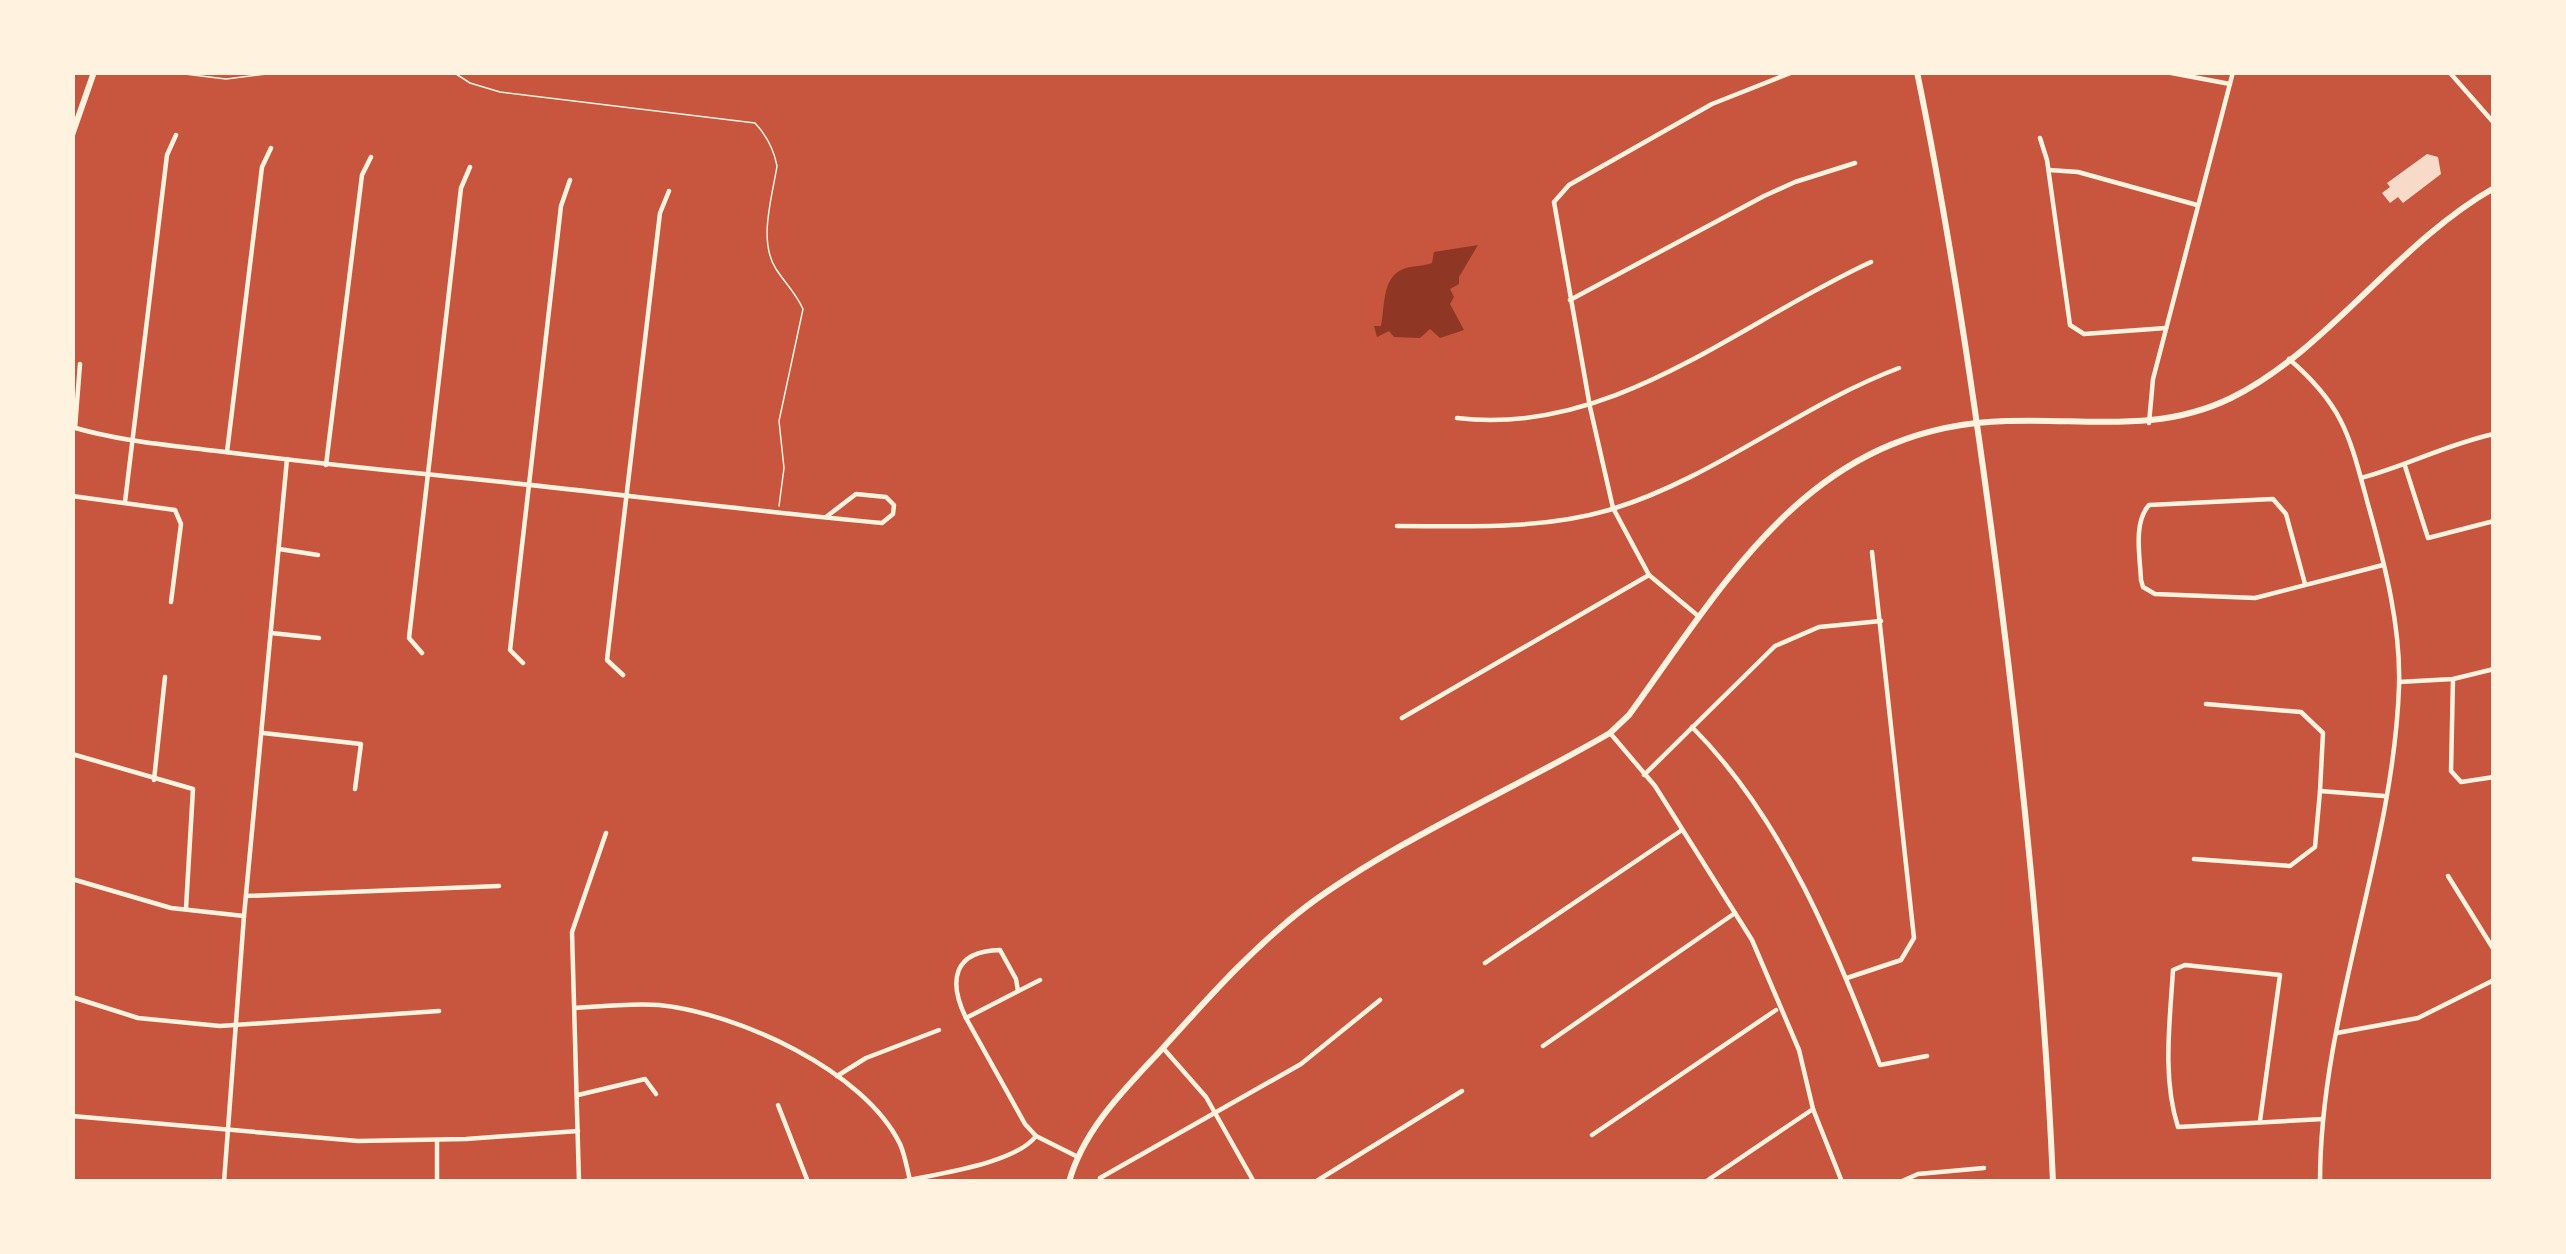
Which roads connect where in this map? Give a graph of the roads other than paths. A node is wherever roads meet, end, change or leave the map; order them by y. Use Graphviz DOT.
graph roads {
  1 [pos="80,72"];
  2 [pos="1793,72"];
  3 [pos="1917,72"];
  4 [pos="2166,72"];
  5 [pos="2233,72"];
  6 [pos="93,73"];
  7 [pos="2451,74"];
  8 [pos="2230,84"];
  9 [pos="2494,123"];
  10 [pos="72,135"];
  11 [pos="176,135"];
  12 [pos="2040,138"];
  13 [pos="272,148"];
  14 [pos="371,157"];
  15 [pos="1855,163"];
  16 [pos="470,167"];
  17 [pos="2049,170"];
  18 [pos="570,180"];
  19 [pos="2494,188"];
  20 [pos="669,191"];
  21 [pos="2197,206"];
  22 [pos="1871,262"];
  23 [pos="1570,301"];
  24 [pos="2166,328"];
  25 [pos="2289,359"];
  26 [pos="80,364"];
  27 [pos="1899,368"];
  28 [pos="1590,407"];
  29 [pos="1457,418"];
  30 [pos="2150,423"];
  31 [pos="1978,424"];
  32 [pos="73,428"];
  33 [pos="2494,434"];
  34 [pos="132,440"];
  35 [pos="227,452"];
  36 [pos="287,459"];
  37 [pos="326,465"];
  38 [pos="2405,466"];
  39 [pos="429,475"];
  40 [pos="2361,478"];
  41 [pos="526,484"];
  42 [pos="72,496"];
  43 [pos="627,496"];
  44 [pos="125,502"];
  45 [pos="1613,508"];
  46 [pos="826,517"];
  47 [pos="2494,521"];
  48 [pos="1397,526"];
  49 [pos="279,549"];
  50 [pos="1872,552"];
  51 [pos="318,555"];
  52 [pos="2383,565"];
  53 [pos="1648,575"];
  54 [pos="2305,584"];
  55 [pos="171,602"];
  56 [pos="1700,617"];
  57 [pos="1882,621"];
  58 [pos="271,633"];
  59 [pos="319,638"];
  60 [pos="422,653"];
  61 [pos="523,663"];
  62 [pos="2494,669"];
  63 [pos="623,675"];
  64 [pos="165,676"];
  65 [pos="2452,679"];
  66 [pos="2399,682"];
  67 [pos="2206,704"];
  68 [pos="1402,718"];
  69 [pos="1692,727"];
  70 [pos="261,733"];
  71 [pos="1610,733"];
  72 [pos="72,754"];
  73 [pos="1644,775"];
  74 [pos="2494,776"];
  75 [pos="154,780"];
  76 [pos="356,789"];
  77 [pos="2320,790"];
  78 [pos="2384,796"];
  79 [pos="1682,830"];
  80 [pos="606,833"];
  81 [pos="2194,859"];
  82 [pos="2448,877"];
  83 [pos="72,879"];
  84 [pos="500,886"];
  85 [pos="246,896"];
  86 [pos="187,908"];
  87 [pos="1736,914"];
  88 [pos="244,916"];
  89 [pos="2494,950"];
  90 [pos="1485,963"];
  91 [pos="1847,978"];
  92 [pos="1040,980"];
  93 [pos="2494,980"];
  94 [pos="1018,991"];
  95 [pos="72,998"];
  96 [pos="1380,1000"];
  97 [pos="575,1008"];
  98 [pos="1778,1009"];
  99 [pos="439,1011"];
  100 [pos="966,1018"];
  101 [pos="236,1026"];
  102 [pos="939,1030"];
  103 [pos="2337,1033"];
  104 [pos="1543,1046"];
  105 [pos="1163,1048"];
  106 [pos="1927,1056"];
  107 [pos="837,1076"];
  108 [pos="1462,1091"];
  109 [pos="656,1094"];
  110 [pos="578,1095"];
  111 [pos="778,1105"];
  112 [pos="1814,1109"];
  113 [pos="1216,1114"];
  114 [pos="72,1115"];
  115 [pos="2323,1119"];
  116 [pos="2260,1121"];
  117 [pos="226,1130"];
  118 [pos="578,1131"];
  119 [pos="1592,1135"];
  120 [pos="1036,1136"];
  121 [pos="437,1140"];
  122 [pos="1078,1157"];
  123 [pos="1984,1168"];
  124 [pos="1100,1178"];
  125 [pos="910,1180"];
  126 [pos="224,1182"];
  127 [pos="437,1182"];
  128 [pos="579,1182"];
  129 [pos="808,1182"];
  130 [pos="901,1182"];
  131 [pos="1070,1182"];
  132 [pos="1254,1182"];
  133 [pos="1315,1182"];
  134 [pos="1705,1182"];
  135 [pos="1842,1182"];
  136 [pos="1900,1182"];
  137 [pos="2053,1182"];
  138 [pos="2320,1182"];
  1 -- 6 [label="street"];
  2 -- 23 [label="street"];
  3 -- 31 [label="street"];
  4 -- 8 [label="street"];
  5 -- 8 [label="street"];
  6 -- 10 [label="street"];
  7 -- 9 [label="street"];
  8 -- 21 [label="street"];
  11 -- 34 [label="street"];
  12 -- 17 [label="street"];
  13 -- 35 [label="street"];
  14 -- 37 [label="street"];
  15 -- 23 [label="street"];
  16 -- 39 [label="street"];
  17 -- 21 [label="street"];
  17 -- 24 [label="street"];
  18 -- 41 [label="street"];
  19 -- 25 [label="street"];
  20 -- 43 [label="street"];
  21 -- 24 [label="street"];
  22 -- 28 [label="street"];
  23 -- 28 [label="street"];
  24 -- 30 [label="street"];
  25 -- 30 [label="street"];
  25 -- 40 [label="street"];
  26 -- 32 [label="street"];
  27 -- 45 [label="street"];
  28 -- 29 [label="street"];
  28 -- 45 [label="street"];
  30 -- 31 [label="street"];
  31 -- 56 [label="street"];
  31 -- 137 [label="street"];
  32 -- 34 [label="street"];
  33 -- 38 [label="street"];
  34 -- 35 [label="street"];
  34 -- 44 [label="street"];
  35 -- 36 [label="street"];
  36 -- 37 [label="street"];
  36 -- 49 [label="street"];
  37 -- 39 [label="street"];
  38 -- 40 [label="street"];
  38 -- 47 [label="street"];
  39 -- 41 [label="street"];
  39 -- 60 [label="street"];
  40 -- 52 [label="street"];
  41 -- 43 [label="street"];
  41 -- 61 [label="street"];
  42 -- 44 [label="street"];
  43 -- 46 [label="street"];
  43 -- 63 [label="street"];
  44 -- 55 [label="street"];
  45 -- 48 [label="street"];
  45 -- 53 [label="street"];
  46 -- 46 [label="street"];
  49 -- 51 [label="street"];
  49 -- 58 [label="street"];
  50 -- 57 [label="street"];
  52 -- 54 [label="street"];
  52 -- 66 [label="street"];
  53 -- 56 [label="street"];
  53 -- 68 [label="street"];
  54 -- 54 [label="street"];
  56 -- 71 [label="street"];
  57 -- 69 [label="street"];
  57 -- 91 [label="street"];
  58 -- 59 [label="street"];
  58 -- 70 [label="street"];
  62 -- 65 [label="street"];
  64 -- 75 [label="street"];
  65 -- 66 [label="street"];
  65 -- 74 [label="street"];
  66 -- 78 [label="street"];
  67 -- 77 [label="street"];
  69 -- 73 [label="street"];
  69 -- 91 [label="street"];
  70 -- 76 [label="street"];
  70 -- 85 [label="street"];
  71 -- 73 [label="street"];
  71 -- 105 [label="street"];
  72 -- 75 [label="street"];
  73 -- 79 [label="street"];
  75 -- 86 [label="street"];
  77 -- 78 [label="street"];
  77 -- 81 [label="street"];
  78 -- 103 [label="street"];
  79 -- 87 [label="street"];
  79 -- 90 [label="street"];
  80 -- 97 [label="street"];
  82 -- 89 [label="street"];
  83 -- 86 [label="street"];
  84 -- 85 [label="street"];
  85 -- 88 [label="street"];
  86 -- 88 [label="street"];
  87 -- 98 [label="street"];
  87 -- 104 [label="street"];
  88 -- 101 [label="street"];
  91 -- 106 [label="street"];
  92 -- 94 [label="street"];
  93 -- 103 [label="street"];
  94 -- 100 [label="street"];
  94 -- 100 [label="street"];
  95 -- 101 [label="street"];
  96 -- 113 [label="street"];
  97 -- 107 [label="street"];
  97 -- 110 [label="street"];
  98 -- 112 [label="street"];
  98 -- 119 [label="street"];
  99 -- 101 [label="street"];
  100 -- 120 [label="street"];
  101 -- 117 [label="street"];
  102 -- 107 [label="street"];
  103 -- 115 [label="street"];
  105 -- 113 [label="street"];
  105 -- 122 [label="street"];
  107 -- 125 [label="street"];
  108 -- 133 [label="street"];
  109 -- 110 [label="street"];
  110 -- 118 [label="street"];
  111 -- 129 [label="street"];
  112 -- 134 [label="street"];
  112 -- 135 [label="street"];
  113 -- 124 [label="street"];
  113 -- 132 [label="street"];
  114 -- 117 [label="street"];
  115 -- 116 [label="street"];
  115 -- 138 [label="street"];
  116 -- 116 [label="street"];
  117 -- 121 [label="street"];
  117 -- 126 [label="street"];
  118 -- 121 [label="street"];
  118 -- 128 [label="street"];
  120 -- 122 [label="street"];
  120 -- 125 [label="street"];
  121 -- 127 [label="street"];
  122 -- 131 [label="street"];
  123 -- 136 [label="street"];
  125 -- 130 [label="street"];
}
